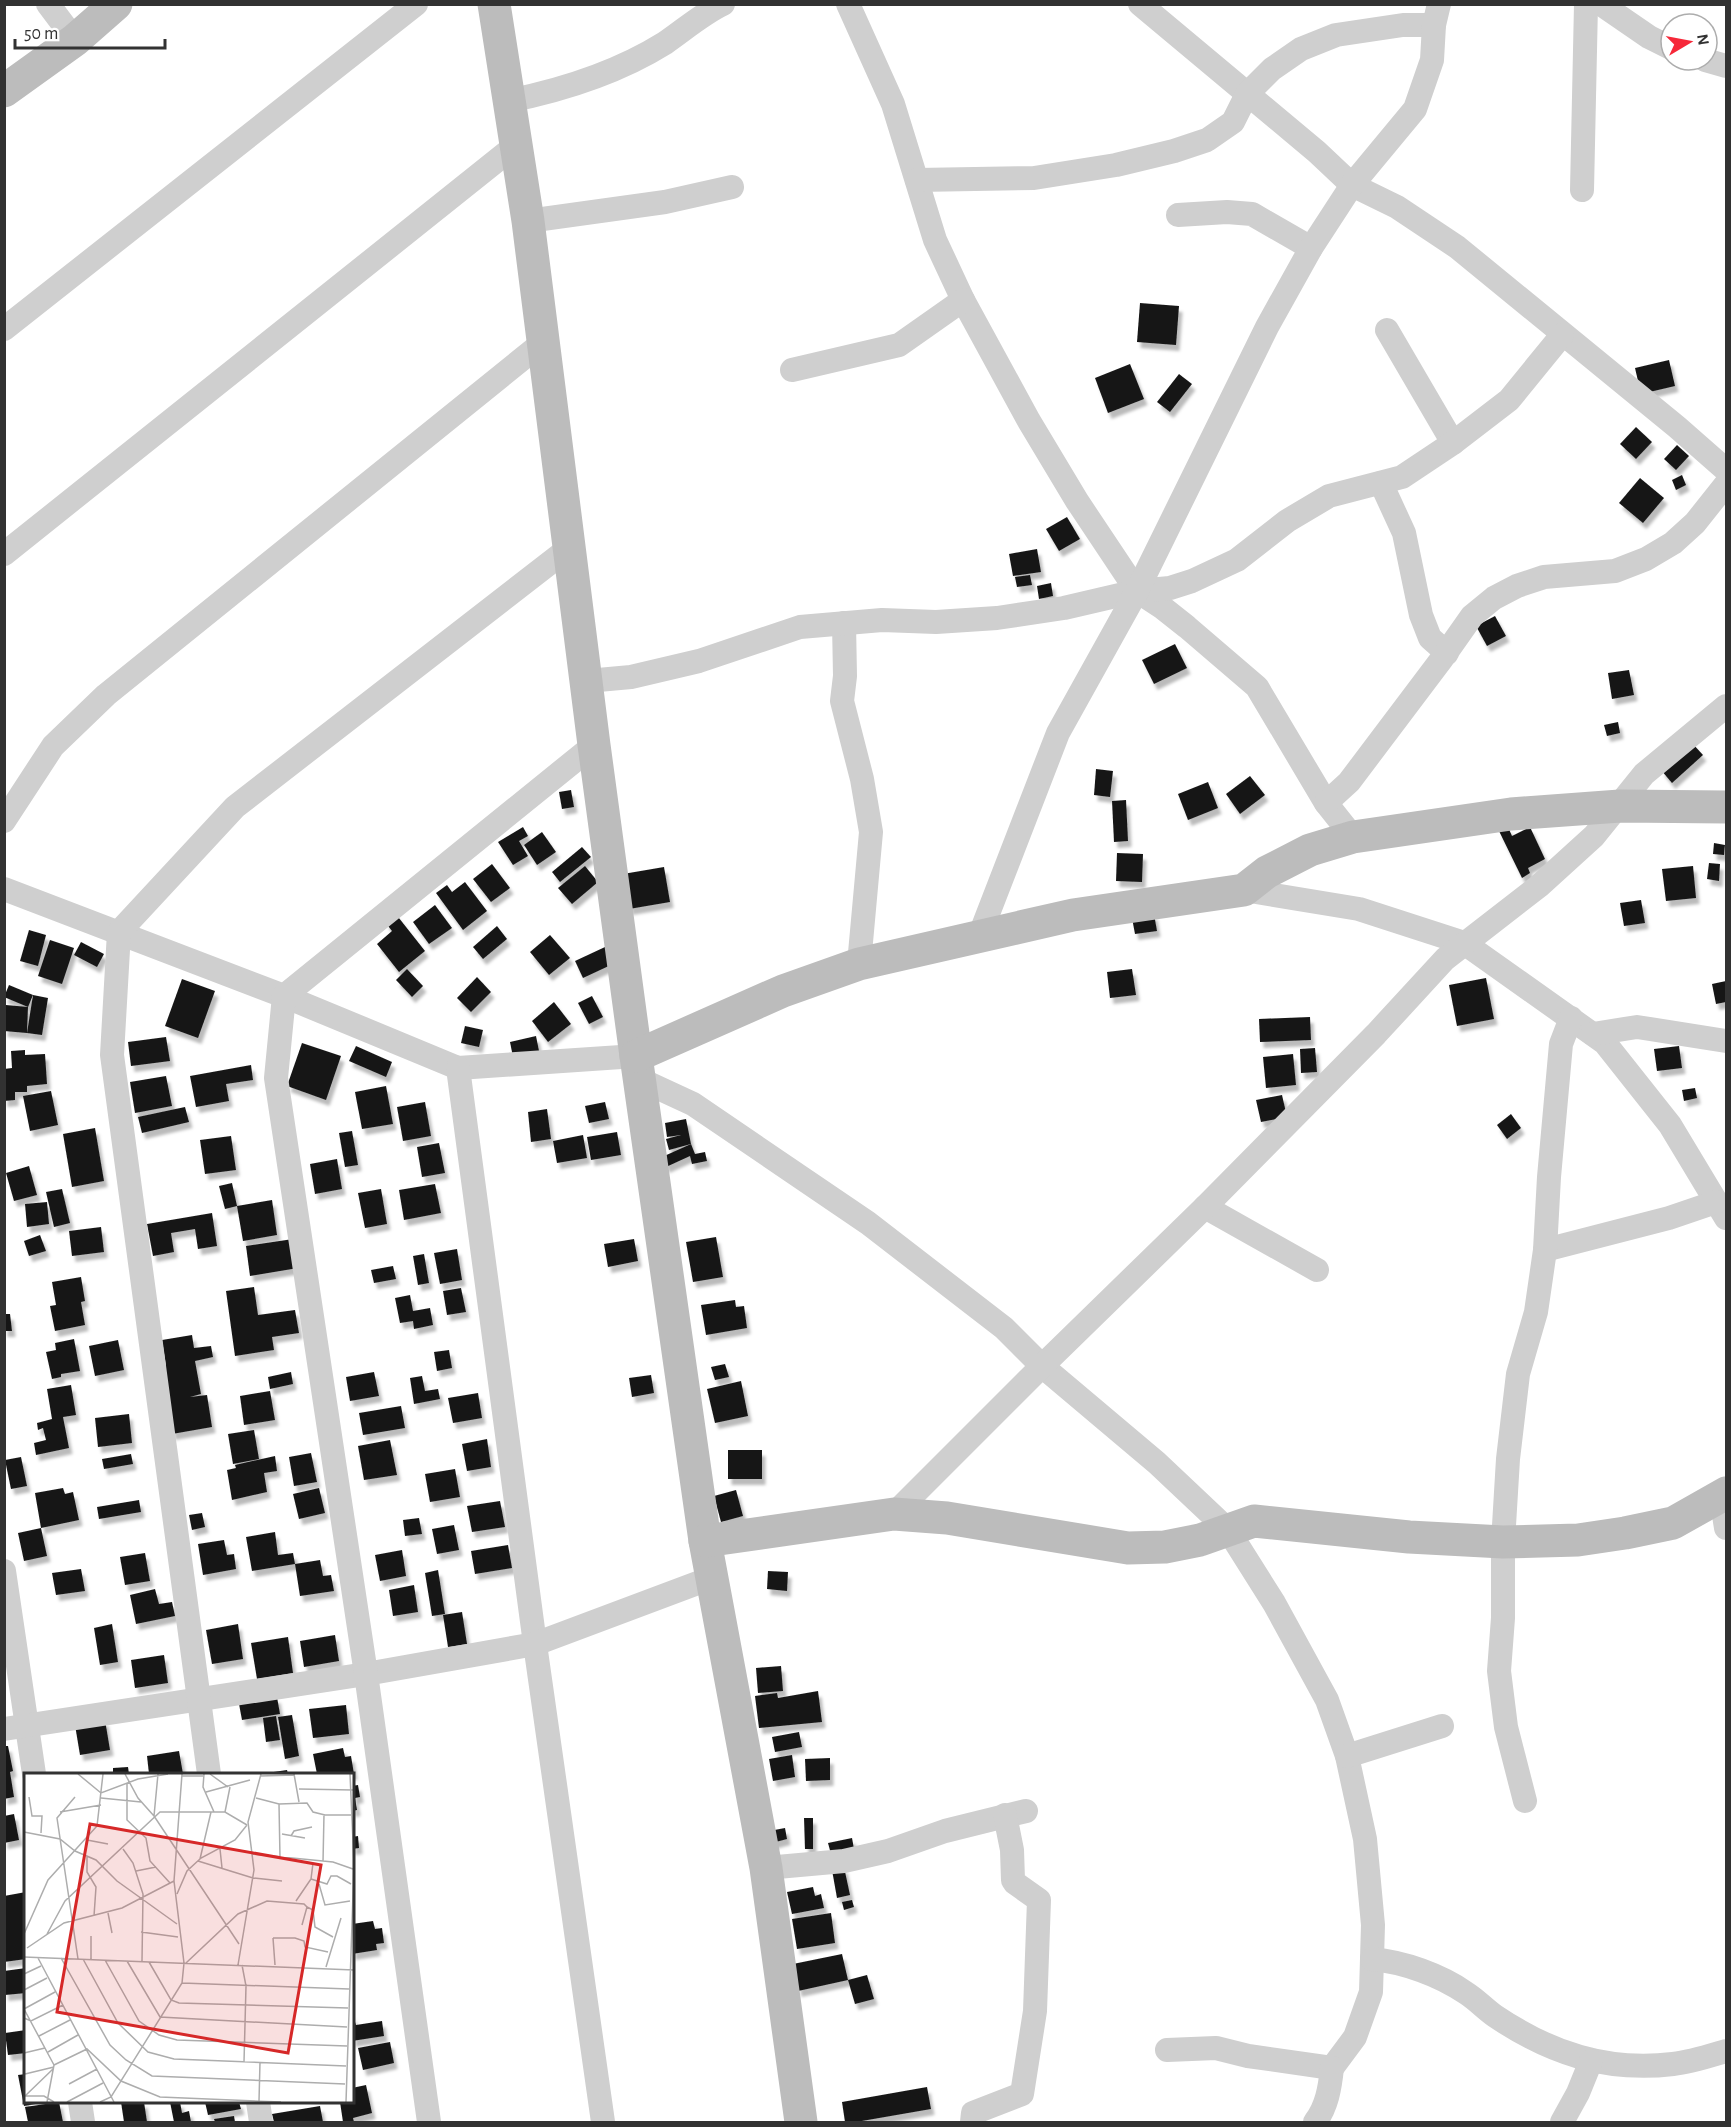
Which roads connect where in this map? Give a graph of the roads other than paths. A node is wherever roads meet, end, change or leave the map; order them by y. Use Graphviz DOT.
graph roads {
  1 [pos="48,4"];
  2 [pos="116,4"];
  3 [pos="416,4"];
  4 [pos="494,4"];
  5 [pos="723,4"];
  6 [pos="848,4"];
  7 [pos="1140,4"];
  8 [pos="1586,4"];
  9 [pos="1601,4"];
  10 [pos="1436,15"];
  11 [pos="75,40"];
  12 [pos="1659,42"];
  13 [pos="4,92"];
  14 [pos="1247,94"];
  15 [pos="508,101"];
  16 [pos="515,146"];
  17 [pos="917,180"];
  18 [pos="1352,185"];
  19 [pos="732,187"];
  20 [pos="1582,190"];
  21 [pos="1178,215"];
  22 [pos="528,221"];
  23 [pos="1311,248"];
  24 [pos="963,300"];
  25 [pos="4,329"];
  26 [pos="1387,330"];
  27 [pos="1562,335"];
  28 [pos="542,344"];
  29 [pos="792,370"];
  30 [pos="1453,443"];
  31 [pos="1726,470"];
  32 [pos="1381,483"];
  33 [pos="1726,484"];
  34 [pos="569,548"];
  35 [pos="4,554"];
  36 [pos="1137,591"];
  37 [pos="844,623"];
  38 [pos="1447,653"];
  39 [pos="587,681"];
  40 [pos="1726,706"];
  41 [pos="594,745"];
  42 [pos="1326,803"];
  43 [pos="1620,806"];
  44 [pos="1726,807"];
  45 [pos="4,821"];
  46 [pos="1353,837"];
  47 [pos="4,890"];
  48 [pos="1244,890"];
  49 [pos="119,932"];
  50 [pos="979,936"];
  51 [pos="1464,943"];
  52 [pos="859,964"];
  53 [pos="284,996"];
  54 [pos="1571,1018"];
  55 [pos="1593,1034"];
  56 [pos="1726,1041"];
  57 [pos="458,1068"];
  58 [pos="638,1068"];
  59 [pos="1205,1207"];
  60 [pos="1721,1210"];
  61 [pos="1545,1250"];
  62 [pos="1317,1270"];
  63 [pos="1042,1366"];
  64 [pos="1724,1495"];
  65 [pos="894,1514"];
  66 [pos="1726,1528"];
  67 [pos="1228,1530"];
  68 [pos="705,1541"];
  69 [pos="1503,1542"];
  70 [pos="4,1571"];
  71 [pos="711,1578"];
  72 [pos="535,1644"];
  73 [pos="366,1674"];
  74 [pos="198,1701"];
  75 [pos="1442,1726"];
  76 [pos="16,1727"];
  77 [pos="1347,1756"];
  78 [pos="34,1773"];
  79 [pos="209,1773"];
  80 [pos="1525,1801"];
  81 [pos="766,1868"];
  82 [pos="1372,1959"];
  83 [pos="1167,2050"];
  84 [pos="1726,2051"];
  85 [pos="1591,2061"];
  86 [pos="1332,2068"];
  87 [pos="80,2103"];
  88 [pos="258,2103"];
  89 [pos="83,2122"];
  90 [pos="261,2122"];
  91 [pos="429,2122"];
  92 [pos="603,2122"];
  93 [pos="801,2122"];
  94 [pos="972,2122"];
  95 [pos="1315,2122"];
  96 [pos="1562,2122"];
  1 -- 11 [label="street"];
  2 -- 11 [label="street"];
  3 -- 25 [label="street"];
  4 -- 15 [label="street"];
  5 -- 15 [label="street"];
  6 -- 17 [label="street"];
  7 -- 14 [label="street"];
  8 -- 20 [label="street"];
  9 -- 12 [label="street"];
  10 -- 14 [label="street"];
  10 -- 18 [label="street"];
  11 -- 13 [label="street"];
  14 -- 17 [label="street"];
  14 -- 18 [label="street"];
  15 -- 16 [label="street"];
  16 -- 22 [label="street"];
  16 -- 35 [label="street"];
  17 -- 24 [label="street"];
  18 -- 23 [label="street"];
  18 -- 27 [label="street"];
  19 -- 22 [label="street"];
  21 -- 23 [label="street"];
  22 -- 28 [label="street"];
  23 -- 36 [label="street"];
  24 -- 29 [label="street"];
  24 -- 36 [label="street"];
  26 -- 30 [label="street"];
  27 -- 30 [label="street"];
  27 -- 31 [label="street"];
  28 -- 34 [label="street"];
  28 -- 45 [label="street"];
  30 -- 32 [label="street"];
  32 -- 36 [label="street"];
  32 -- 38 [label="street"];
  33 -- 38 [label="street"];
  34 -- 39 [label="street"];
  34 -- 49 [label="street"];
  36 -- 37 [label="street"];
  36 -- 42 [label="street"];
  36 -- 50 [label="street"];
  37 -- 39 [label="street"];
  37 -- 52 [label="street"];
  38 -- 42 [label="street"];
  39 -- 41 [label="street"];
  40 -- 43 [label="street"];
  41 -- 53 [label="street"];
  41 -- 58 [label="street"];
  42 -- 46 [label="street"];
  43 -- 44 [label="street"];
  43 -- 46 [label="street"];
  43 -- 51 [label="street"];
  46 -- 48 [label="street"];
  47 -- 49 [label="street"];
  48 -- 50 [label="street"];
  48 -- 51 [label="street"];
  49 -- 53 [label="street"];
  49 -- 74 [label="street"];
  50 -- 52 [label="street"];
  51 -- 54 [label="street"];
  51 -- 59 [label="street"];
  52 -- 58 [label="street"];
  53 -- 57 [label="street"];
  53 -- 73 [label="street"];
  54 -- 55 [label="street"];
  54 -- 61 [label="street"];
  55 -- 56 [label="street"];
  55 -- 60 [label="street"];
  57 -- 58 [label="street"];
  57 -- 72 [label="street"];
  58 -- 63 [label="street"];
  58 -- 68 [label="street"];
  59 -- 62 [label="street"];
  59 -- 63 [label="street"];
  60 -- 61 [label="street"];
  61 -- 69 [label="street"];
  63 -- 65 [label="street"];
  63 -- 67 [label="street"];
  64 -- 66 [label="street"];
  64 -- 69 [label="street"];
  65 -- 67 [label="street"];
  65 -- 68 [label="street"];
  67 -- 69 [label="street"];
  67 -- 77 [label="street"];
  68 -- 71 [label="street"];
  69 -- 80 [label="street"];
  70 -- 76 [label="street"];
  71 -- 72 [label="street"];
  71 -- 81 [label="street"];
  72 -- 73 [label="street"];
  72 -- 92 [label="street"];
  73 -- 74 [label="street"];
  73 -- 91 [label="street"];
  74 -- 76 [label="street"];
  74 -- 79 [label="street"];
  75 -- 77 [label="street"];
  76 -- 78 [label="street"];
  77 -- 82 [label="street"];
  81 -- 93 [label="street"];
  81 -- 94 [label="street"];
  82 -- 85 [label="street"];
  82 -- 86 [label="street"];
  83 -- 86 [label="street"];
  84 -- 85 [label="street"];
  85 -- 96 [label="street"];
  86 -- 95 [label="street"];
  87 -- 89 [label="street"];
  88 -- 90 [label="street"];
}
